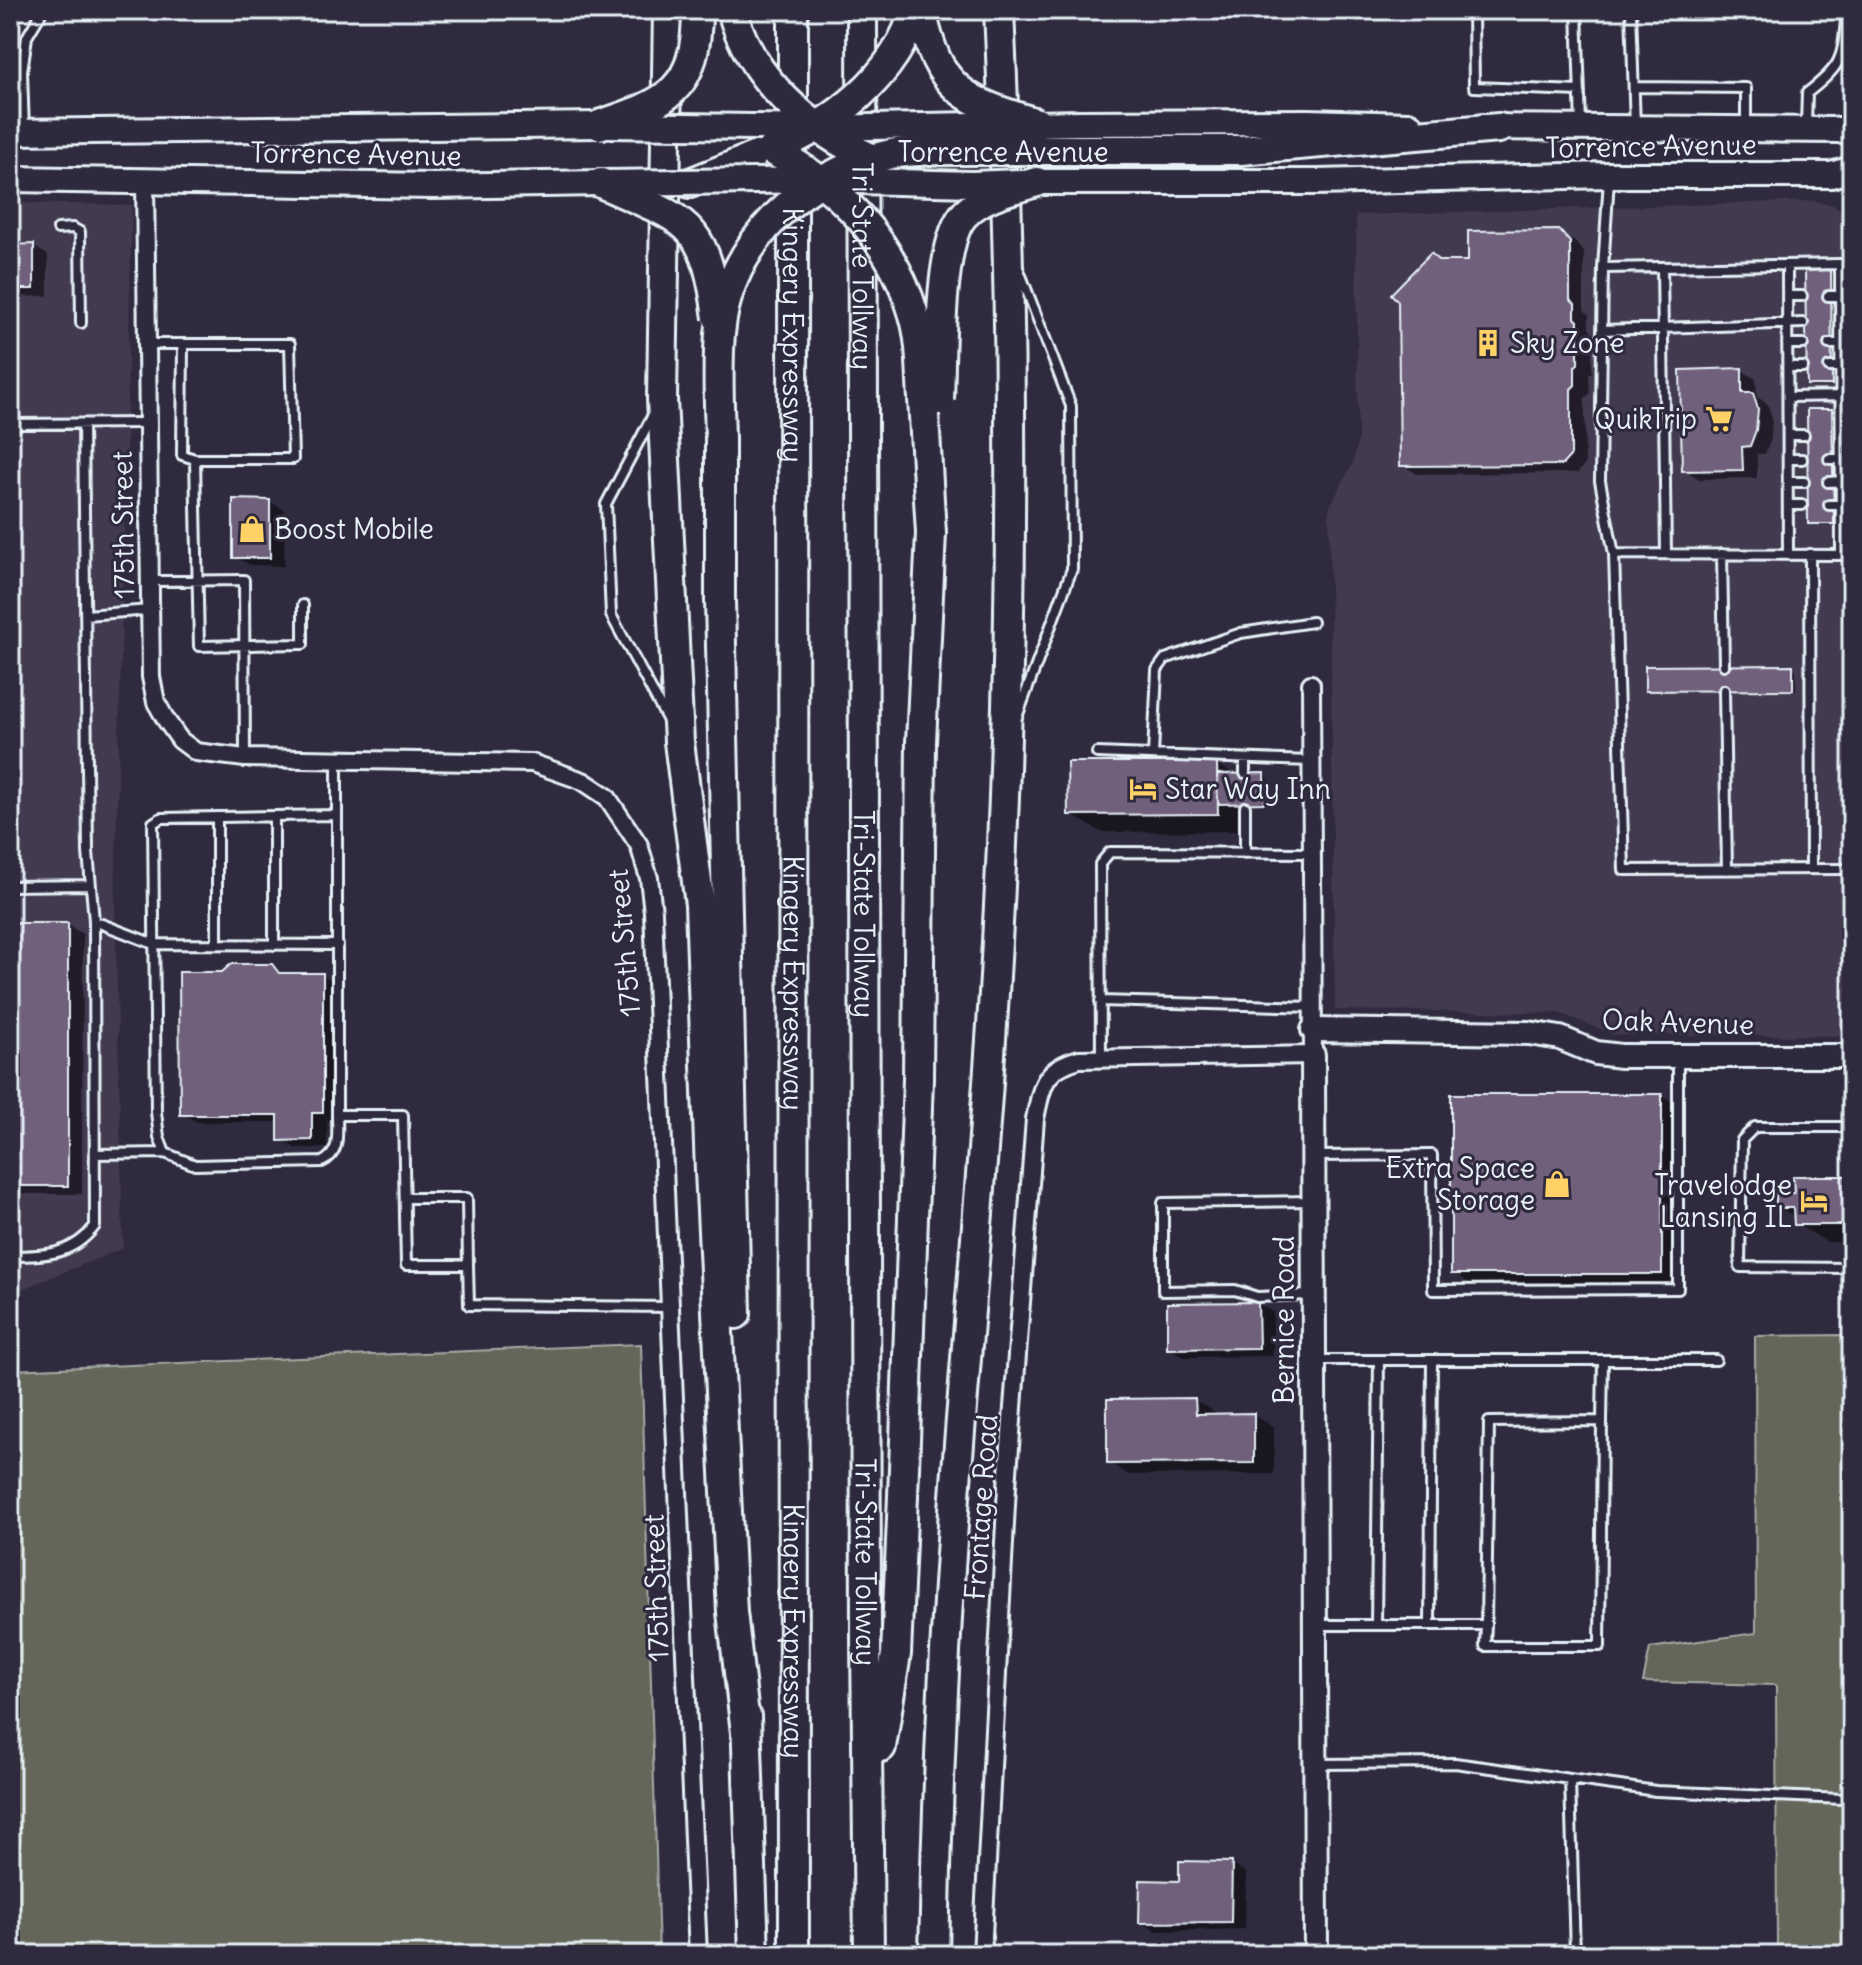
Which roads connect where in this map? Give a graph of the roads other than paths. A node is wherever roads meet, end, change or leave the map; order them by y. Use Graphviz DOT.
graph roads {
  1 [pos="43,10"];
  2 [pos="668,10"];
  3 [pos="697,10"];
  4 [pos="732,10"];
  5 [pos="793,10"];
  6 [pos="862,10"];
  7 [pos="915,10"];
  8 [pos="921,10"];
  9 [pos="999,10"];
  10 [pos="1473,10"];
  11 [pos="1577,10"];
  12 [pos="1631,10"];
  13 [pos="1847,10"];
  14 [pos="1636,87"];
  15 [pos="1580,91"];
  16 [pos="1037,123"];
  17 [pos="599,125"];
  18 [pos="690,125"];
  19 [pos="1581,127"];
  20 [pos="818,128"];
  21 [pos="1499,128"];
  22 [pos="1635,128"];
  23 [pos="1746,129"];
  24 [pos="1806,130"];
  25 [pos="17,132"];
  26 [pos="1852,134"];
  27 [pos="1079,136"];
  28 [pos="771,150"];
  29 [pos="873,159"];
  30 [pos="1852,169"];
  31 [pos="1609,175"];
  32 [pos="10,179"];
  33 [pos="821,180"];
  34 [pos="145,181"];
  35 [pos="1037,182"];
  36 [pos="601,183"];
  37 [pos="689,183"];
  38 [pos="972,184"];
  39 [pos="58,229"];
  40 [pos="1008,243"];
  41 [pos="1787,265"];
  42 [pos="1662,267"];
  43 [pos="1603,268"];
  44 [pos="1787,296"];
  45 [pos="1802,296"];
  46 [pos="1828,296"];
  47 [pos="1841,296"];
  48 [pos="1841,321"];
  49 [pos="1829,322"];
  50 [pos="81,323"];
  51 [pos="1803,323"];
  52 [pos="1787,324"];
  53 [pos="1662,328"];
  54 [pos="1603,330"];
  55 [pos="720,335"];
  56 [pos="147,344"];
  57 [pos="183,344"];
  58 [pos="1787,344"];
  59 [pos="1803,344"];
  60 [pos="1829,344"];
  61 [pos="1841,344"];
  62 [pos="1788,367"];
  63 [pos="1803,367"];
  64 [pos="1829,367"];
  65 [pos="1841,367"];
  66 [pos="1841,396"];
  67 [pos="1852,396"];
  68 [pos="1788,397"];
  69 [pos="662,399"];
  70 [pos="148,423"];
  71 [pos="10,424"];
  72 [pos="83,424"];
  73 [pos="1829,434"];
  74 [pos="1841,434"];
  75 [pos="1788,435"];
  76 [pos="1804,435"];
  77 [pos="195,459"];
  78 [pos="1788,459"];
  79 [pos="1802,459"];
  80 [pos="1829,459"];
  81 [pos="1841,459"];
  82 [pos="1841,481"];
  83 [pos="1788,482"];
  84 [pos="1804,482"];
  85 [pos="1828,482"];
  86 [pos="1788,505"];
  87 [pos="1802,505"];
  88 [pos="1829,505"];
  89 [pos="1841,505"];
  90 [pos="931,533"];
  91 [pos="1666,553"];
  92 [pos="1614,554"];
  93 [pos="1722,554"];
  94 [pos="1788,554"];
  95 [pos="1810,554"];
  96 [pos="1841,554"];
  97 [pos="1852,555"];
  98 [pos="150,581"];
  99 [pos="198,582"];
  100 [pos="303,605"];
  101 [pos="150,610"];
  102 [pos="86,615"];
  103 [pos="1312,622"];
  104 [pos="244,645"];
  105 [pos="1724,665"];
  106 [pos="1311,684"];
  107 [pos="1724,690"];
  108 [pos="679,742"];
  109 [pos="1006,748"];
  110 [pos="1097,753"];
  111 [pos="1153,755"];
  112 [pos="245,758"];
  113 [pos="337,758"];
  114 [pos="1245,759"];
  115 [pos="1311,761"];
  116 [pos="1245,773"];
  117 [pos="1245,807"];
  118 [pos="336,815"];
  119 [pos="274,816"];
  120 [pos="217,817"];
  121 [pos="1245,853"];
  122 [pos="1312,853"];
  123 [pos="1811,869"];
  124 [pos="1852,869"];
  125 [pos="1727,870"];
  126 [pos="90,885"];
  127 [pos="10,886"];
  128 [pos="94,921"];
  129 [pos="154,944"];
  130 [pos="217,944"];
  131 [pos="274,945"];
  132 [pos="338,945"];
  133 [pos="1100,1001"];
  134 [pos="1313,1007"];
  135 [pos="1313,1030"];
  136 [pos="1313,1055"];
  137 [pos="1678,1056"];
  138 [pos="1852,1056"];
  139 [pos="1101,1057"];
  140 [pos="337,1115"];
  141 [pos="1852,1127"];
  142 [pos="165,1153"];
  143 [pos="95,1154"];
  144 [pos="1313,1156"];
  145 [pos="405,1198"];
  146 [pos="1313,1201"];
  147 [pos="10,1256"];
  148 [pos="468,1265"];
  149 [pos="1852,1268"];
  150 [pos="1314,1295"];
  151 [pos="670,1307"];
  152 [pos="1314,1360"];
  153 [pos="1379,1360"];
  154 [pos="1432,1360"];
  155 [pos="1603,1360"];
  156 [pos="1716,1360"];
  157 [pos="1602,1421"];
  158 [pos="1315,1625"];
  159 [pos="1376,1625"];
  160 [pos="1430,1625"];
  161 [pos="1486,1625"];
  162 [pos="746,1733"];
  163 [pos="1315,1764"];
  164 [pos="1570,1779"];
  165 [pos="1843,1799"];
  166 [pos="869,1819"];
  167 [pos="698,1955"];
  168 [pos="754,1955"];
  169 [pos="794,1955"];
  170 [pos="869,1955"];
  171 [pos="934,1955"];
  172 [pos="982,1955"];
  173 [pos="1316,1955"];
  174 [pos="1575,1955"];
  1 -- 25 [label="lane"];
  2 -- 69 [label="highway"];
  3 -- 17 [label="highway, bridge"];
  4 -- 20 [label="highway, bridge"];
  5 -- 169 [label="highway, Kingery Expressway"];
  6 -- 166 [label="highway, Tri-State Tollway"];
  7 -- 20 [label="highway, bridge"];
  8 -- 16 [label="highway, bridge"];
  9 -- 40 [label="highway"];
  10 -- 15 [label="lane"];
  11 -- 15 [label="lane"];
  12 -- 14 [label="lane"];
  13 -- 24 [label="lane"];
  14 -- 22 [label="lane"];
  14 -- 23 [label="lane"];
  15 -- 19 [label="lane"];
  16 -- 20 [label="main road, Torrence Avenue, bridge"];
  16 -- 27 [label="main road, Torrence Avenue, bridge"];
  17 -- 18 [label="main road, Torrence Avenue, bridge"];
  17 -- 25 [label="main road, Torrence Avenue"];
  18 -- 20 [label="main road, Torrence Avenue, bridge"];
  18 -- 28 [label="highway, bridge"];
  19 -- 21 [label="main road, Torrence Avenue"];
  19 -- 22 [label="main road, Torrence Avenue"];
  20 -- 28 [label="highway, bridge"];
  20 -- 29 [label="highway, bridge"];
  21 -- 27 [label="highway"];
  22 -- 23 [label="main road, Torrence Avenue"];
  23 -- 24 [label="main road, Torrence Avenue"];
  24 -- 26 [label="main road, Torrence Avenue"];
  27 -- 29 [label="highway, bridge"];
  28 -- 33 [label="highway, bridge"];
  28 -- 37 [label="highway, bridge"];
  29 -- 33 [label="highway, bridge"];
  29 -- 38 [label="highway, bridge"];
  30 -- 31 [label="main road, Torrence Avenue"];
  31 -- 35 [label="main road, Torrence Avenue"];
  31 -- 43 [label="lane"];
  32 -- 34 [label="main road, Torrence Avenue"];
  33 -- 37 [label="main road, Torrence Avenue, bridge"];
  33 -- 38 [label="main road, Torrence Avenue, bridge"];
  33 -- 55 [label="highway, bridge"];
  33 -- 90 [label="highway, bridge"];
  34 -- 36 [label="main road, Torrence Avenue"];
  34 -- 56 [label="street, 175th Street"];
  35 -- 38 [label="main road, Torrence Avenue, bridge"];
  35 -- 90 [label="highway, bridge"];
  36 -- 37 [label="main road, Torrence Avenue, bridge"];
  36 -- 55 [label="highway, bridge"];
  39 -- 50 [label="lane"];
  40 -- 109 [label="highway"];
  40 -- 109 [label="lane"];
  41 -- 42 [label="lane"];
  41 -- 44 [label="lane"];
  41 -- 47 [label="lane"];
  42 -- 43 [label="lane"];
  42 -- 53 [label="lane"];
  43 -- 54 [label="lane"];
  44 -- 45 [label="lane"];
  44 -- 52 [label="lane"];
  46 -- 47 [label="lane"];
  47 -- 48 [label="lane"];
  48 -- 49 [label="lane"];
  48 -- 61 [label="lane"];
  51 -- 52 [label="lane"];
  52 -- 53 [label="lane"];
  52 -- 58 [label="lane"];
  53 -- 54 [label="lane"];
  53 -- 91 [label="lane"];
  54 -- 92 [label="lane"];
  55 -- 162 [label="highway, bridge"];
  56 -- 57 [label="lane"];
  56 -- 70 [label="street, 175th Street"];
  57 -- 77 [label="lane"];
  57 -- 77 [label="lane"];
  58 -- 59 [label="lane"];
  58 -- 62 [label="lane"];
  60 -- 61 [label="lane"];
  61 -- 65 [label="lane"];
  62 -- 63 [label="lane"];
  62 -- 68 [label="lane"];
  64 -- 65 [label="lane"];
  65 -- 66 [label="lane"];
  66 -- 67 [label="lane"];
  66 -- 68 [label="lane"];
  66 -- 74 [label="lane"];
  68 -- 75 [label="lane"];
  69 -- 108 [label="highway"];
  69 -- 108 [label="lane"];
  70 -- 72 [label="lane"];
  70 -- 98 [label="street, 175th Street"];
  71 -- 72 [label="lane"];
  72 -- 102 [label="lane"];
  73 -- 74 [label="lane"];
  74 -- 81 [label="lane"];
  75 -- 76 [label="lane"];
  75 -- 78 [label="lane"];
  77 -- 99 [label="lane"];
  78 -- 79 [label="lane"];
  78 -- 83 [label="lane"];
  80 -- 81 [label="lane"];
  81 -- 82 [label="lane"];
  82 -- 85 [label="lane"];
  82 -- 89 [label="lane"];
  83 -- 84 [label="lane"];
  83 -- 86 [label="lane"];
  86 -- 87 [label="lane"];
  86 -- 94 [label="lane"];
  88 -- 89 [label="lane"];
  89 -- 96 [label="lane"];
  90 -- 166 [label="highway"];
  91 -- 92 [label="lane"];
  91 -- 93 [label="lane"];
  92 -- 125 [label="lane"];
  93 -- 94 [label="lane"];
  93 -- 105 [label="lane"];
  94 -- 95 [label="lane"];
  95 -- 96 [label="lane"];
  95 -- 123 [label="lane"];
  96 -- 97 [label="lane"];
  98 -- 99 [label="lane"];
  98 -- 101 [label="street, 175th Street"];
  99 -- 104 [label="lane"];
  99 -- 104 [label="lane"];
  100 -- 104 [label="lane"];
  101 -- 102 [label="lane"];
  101 -- 112 [label="street, 175th Street"];
  102 -- 126 [label="lane"];
  103 -- 111 [label="lane"];
  104 -- 112 [label="lane"];
  106 -- 115 [label="street, Bernice Road"];
  107 -- 125 [label="lane"];
  108 -- 162 [label="highway"];
  109 -- 171 [label="highway"];
  110 -- 111 [label="lane"];
  111 -- 114 [label="lane"];
  112 -- 113 [label="street, 175th Street"];
  113 -- 118 [label="lane"];
  113 -- 151 [label="street, 175th Street"];
  114 -- 115 [label="lane"];
  114 -- 116 [label="lane"];
  115 -- 122 [label="street, Bernice Road"];
  117 -- 121 [label="lane"];
  118 -- 119 [label="lane"];
  118 -- 132 [label="lane"];
  119 -- 120 [label="lane"];
  119 -- 131 [label="lane"];
  120 -- 129 [label="lane"];
  120 -- 130 [label="lane"];
  121 -- 122 [label="lane"];
  121 -- 133 [label="lane"];
  122 -- 134 [label="street, Bernice Road"];
  123 -- 124 [label="lane"];
  123 -- 125 [label="lane"];
  126 -- 127 [label="lane"];
  126 -- 128 [label="lane"];
  128 -- 129 [label="lane"];
  128 -- 143 [label="lane"];
  129 -- 130 [label="lane"];
  129 -- 142 [label="lane"];
  130 -- 131 [label="lane"];
  131 -- 132 [label="lane"];
  132 -- 140 [label="lane"];
  133 -- 134 [label="lane"];
  133 -- 139 [label="lane"];
  134 -- 135 [label="street, Bernice Road"];
  135 -- 136 [label="street, Bernice Road"];
  135 -- 137 [label="street, Oak Avenue"];
  136 -- 139 [label="street"];
  136 -- 144 [label="street, Bernice Road"];
  137 -- 138 [label="street, Oak Avenue"];
  137 -- 144 [label="lane"];
  139 -- 172 [label="street, Frontage Road"];
  140 -- 142 [label="lane"];
  140 -- 145 [label="lane"];
  141 -- 149 [label="lane"];
  142 -- 143 [label="lane"];
  143 -- 147 [label="lane"];
  144 -- 146 [label="street, Bernice Road"];
  145 -- 148 [label="lane"];
  145 -- 148 [label="lane"];
  146 -- 150 [label="street, Bernice Road"];
  146 -- 150 [label="lane"];
  148 -- 151 [label="lane"];
  150 -- 152 [label="street, Bernice Road"];
  151 -- 167 [label="street, 175th Street"];
  152 -- 153 [label="lane"];
  152 -- 158 [label="street, Bernice Road"];
  153 -- 154 [label="lane"];
  153 -- 159 [label="lane"];
  154 -- 155 [label="lane"];
  154 -- 160 [label="lane"];
  155 -- 156 [label="lane"];
  155 -- 157 [label="lane"];
  157 -- 161 [label="lane"];
  157 -- 161 [label="lane"];
  158 -- 159 [label="lane"];
  158 -- 163 [label="street, Bernice Road"];
  159 -- 160 [label="lane"];
  160 -- 161 [label="lane"];
  162 -- 168 [label="highway"];
  163 -- 164 [label="lane"];
  163 -- 173 [label="street, Bernice Road"];
  164 -- 165 [label="lane"];
  164 -- 174 [label="lane"];
  166 -- 170 [label="highway"];
}
